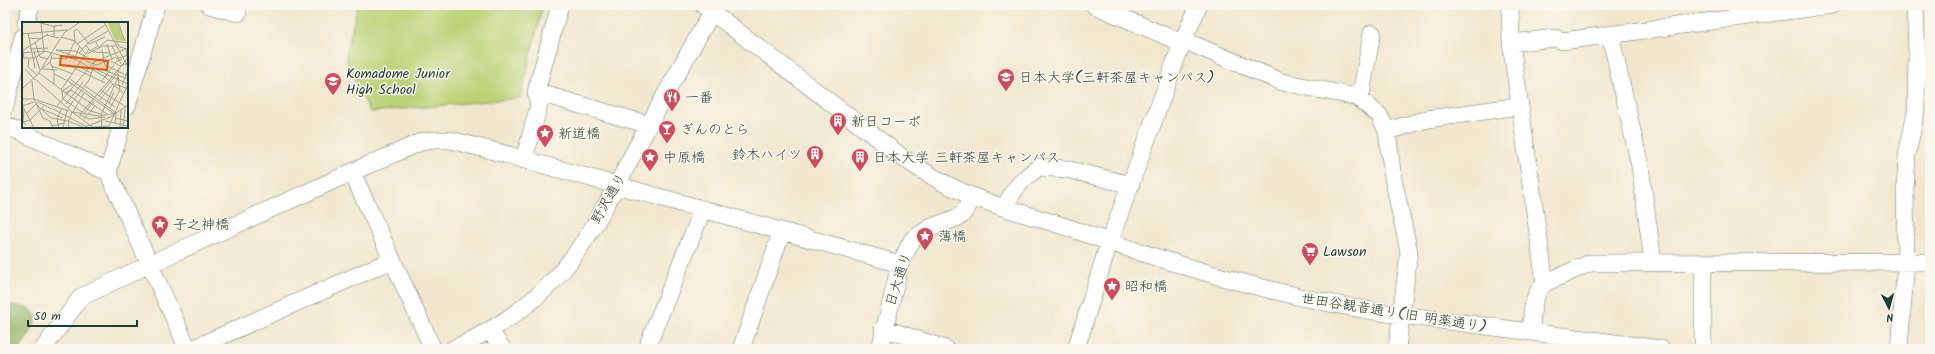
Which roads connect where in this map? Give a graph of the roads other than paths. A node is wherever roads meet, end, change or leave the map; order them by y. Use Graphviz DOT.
graph roads {
  1 [pos="31,5"];
  2 [pos="156,5"];
  3 [pos="209,5"];
  4 [pos="560,5"];
  5 [pos="1094,5"];
  6 [pos="1199,5"];
  7 [pos="1510,5"];
  8 [pos="1832,5"];
  9 [pos="1916,5"];
  10 [pos="710,7"];
  11 [pos="238,13"];
  12 [pos="26,22"];
  13 [pos="1372,33"];
  14 [pos="1610,34"];
  15 [pos="22,41"];
  16 [pos="1183,42"];
  17 [pos="1511,43"];
  18 [pos="536,92"];
  19 [pos="1360,100"];
  20 [pos="128,103"];
  21 [pos="5,107"];
  22 [pos="1512,107"];
  23 [pos="1923,112"];
  24 [pos="5,125"];
  25 [pos="649,125"];
  26 [pos="121,128"];
  27 [pos="1387,131"];
  28 [pos="524,160"];
  29 [pos="108,172"];
  30 [pos="352,172"];
  31 [pos="1131,185"];
  32 [pos="617,186"];
  33 [pos="974,196"];
  34 [pos="1006,207"];
  35 [pos="702,209"];
  36 [pos="782,231"];
  37 [pos="1110,243"];
  38 [pos="392,260"];
  39 [pos="1653,262"];
  40 [pos="1906,262"];
  41 [pos="1930,262"];
  42 [pos="1703,263"];
  43 [pos="150,264"];
  44 [pos="900,264"];
  45 [pos="1545,284"];
  46 [pos="1402,316"];
  47 [pos="883,328"];
  48 [pos="489,330"];
  49 [pos="1530,332"];
  50 [pos="649,342"];
  51 [pos="43,349"];
  52 [pos="188,349"];
  53 [pos="192,349"];
  54 [pos="434,349"];
  55 [pos="453,349"];
  56 [pos="503,349"];
  57 [pos="741,349"];
  58 [pos="880,349"];
  59 [pos="946,349"];
  60 [pos="1076,349"];
  61 [pos="1397,349"];
  62 [pos="1661,349"];
  63 [pos="1703,349"];
  64 [pos="1899,349"];
  1 -- 12 [label="street"];
  2 -- 20 [label="street"];
  3 -- 11 [label="street"];
  4 -- 18 [label="street"];
  5 -- 16 [label="street"];
  6 -- 16 [label="street"];
  7 -- 17 [label="street"];
  8 -- 14 [label="street"];
  9 -- 23 [label="street"];
  10 -- 25 [label="street, 野沢通り"];
  10 -- 33 [label="street, 世田谷観音通り(旧 明薬通り)"];
  13 -- 19 [label="street"];
  14 -- 17 [label="street"];
  14 -- 39 [label="street"];
  15 -- 21 [label="street"];
  16 -- 19 [label="street"];
  16 -- 31 [label="street"];
  17 -- 45 [label="street"];
  18 -- 25 [label="street"];
  18 -- 28 [label="street"];
  19 -- 27 [label="street"];
  22 -- 27 [label="street"];
  23 -- 40 [label="street"];
  24 -- 29 [label="street"];
  25 -- 32 [label="street, 野沢通り"];
  26 -- 29 [label="street"];
  27 -- 46 [label="street"];
  28 -- 30 [label="street"];
  28 -- 32 [label="street"];
  29 -- 43 [label="street"];
  30 -- 38 [label="street"];
  30 -- 43 [label="street"];
  31 -- 34 [label="street"];
  31 -- 37 [label="street"];
  32 -- 35 [label="street"];
  32 -- 48 [label="street, 野沢通り"];
  33 -- 34 [label="street, 世田谷観音通り(旧 明薬通り)"];
  33 -- 44 [label="street, 日大通り"];
  34 -- 37 [label="street, 世田谷観音通り(旧 明薬通り)"];
  35 -- 36 [label="street"];
  35 -- 50 [label="street"];
  36 -- 44 [label="street"];
  36 -- 57 [label="street"];
  37 -- 46 [label="street, 世田谷観音通り(旧 明薬通り)"];
  37 -- 60 [label="street"];
  38 -- 53 [label="street"];
  38 -- 54 [label="street"];
  39 -- 42 [label="street"];
  39 -- 45 [label="street"];
  40 -- 41 [label="street"];
  40 -- 42 [label="street"];
  40 -- 64 [label="street"];
  42 -- 63 [label="street"];
  43 -- 51 [label="street"];
  43 -- 52 [label="street"];
  44 -- 47 [label="street, 日大通り"];
  45 -- 49 [label="street"];
  46 -- 49 [label="street, 世田谷観音通り(旧 明薬通り)"];
  46 -- 61 [label="street"];
  47 -- 58 [label="street, 日大通り"];
  47 -- 59 [label="street"];
  48 -- 55 [label="street, 野沢通り"];
  48 -- 56 [label="street"];
  49 -- 62 [label="street, 世田谷観音通り(旧 明薬通り)"];
}
